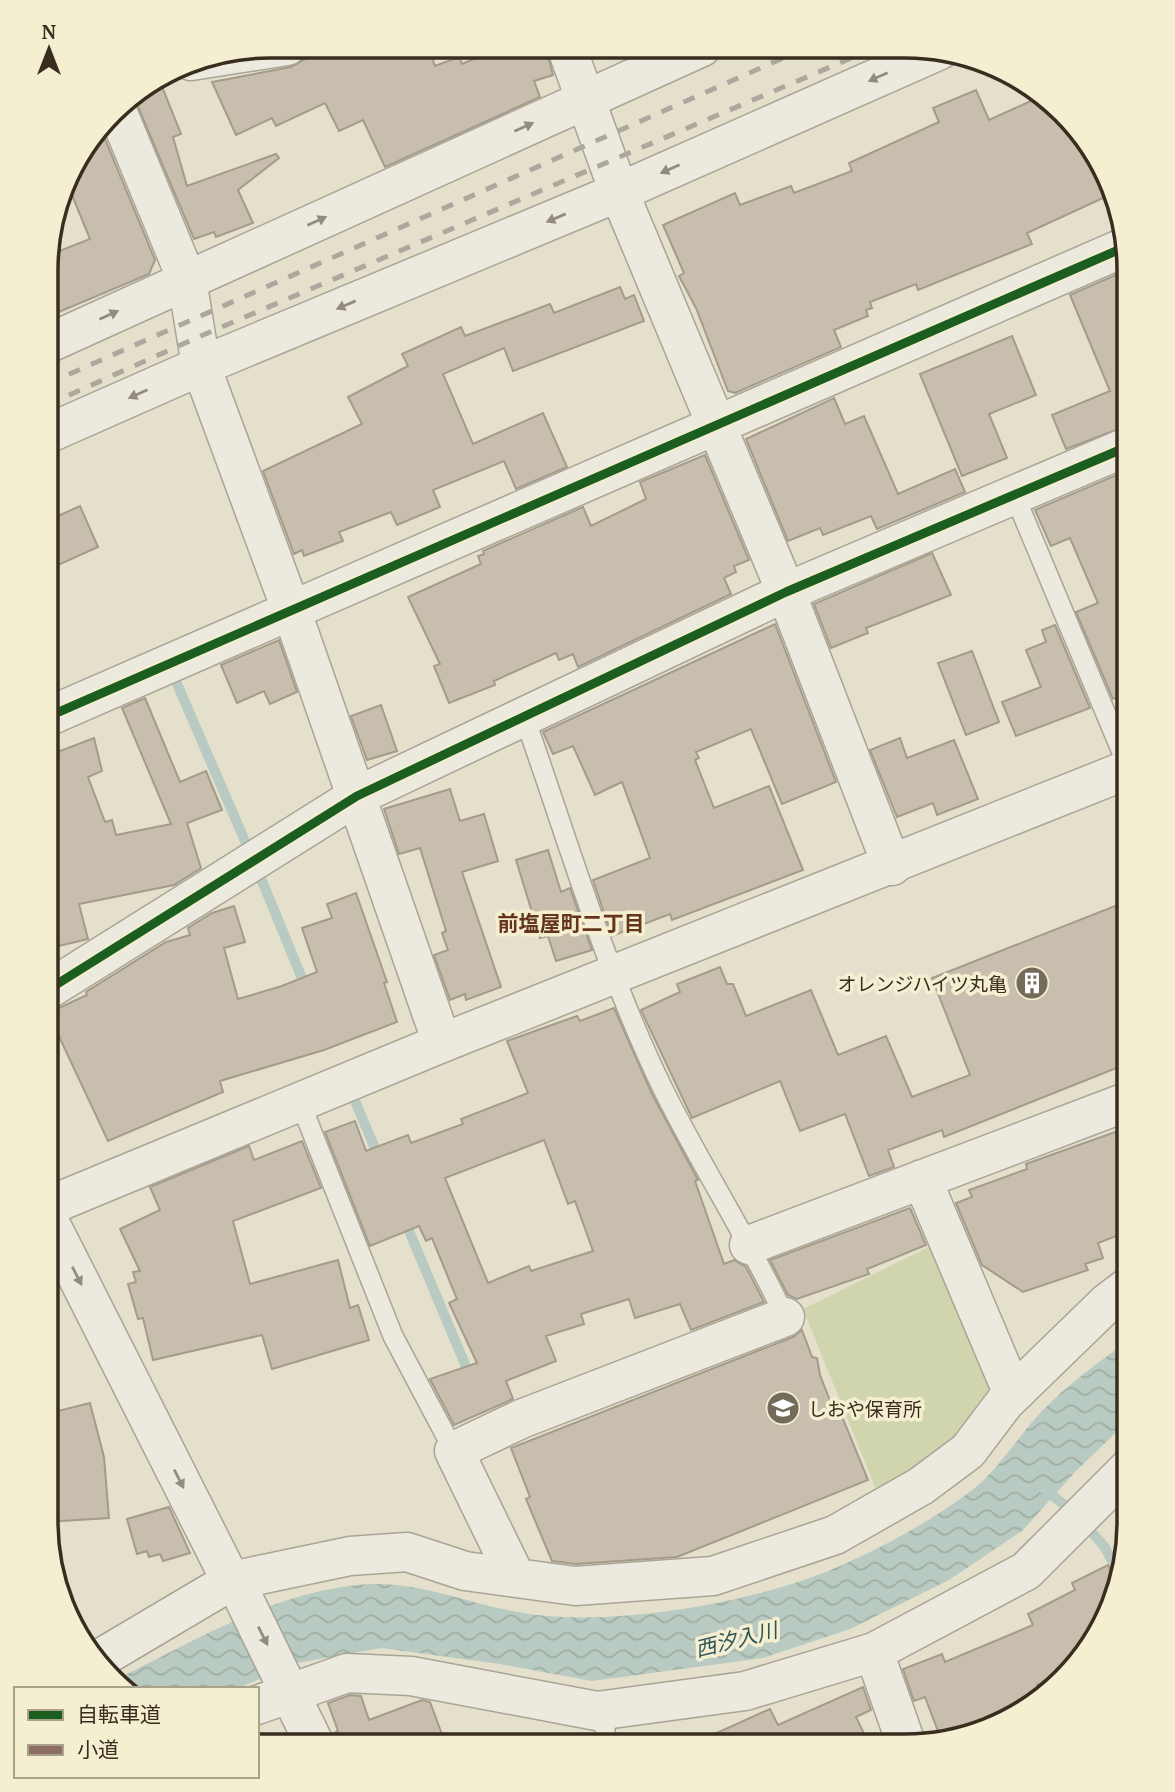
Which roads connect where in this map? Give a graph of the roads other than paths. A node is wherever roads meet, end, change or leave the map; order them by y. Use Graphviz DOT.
graph roads {
  1 [pos="571,58"];
  2 [pos="677,58"];
  3 [pos="920,59"];
  4 [pos="586,99"];
  5 [pos="121,119"];
  6 [pos="619,192"];
  7 [pos="1116,251"];
  8 [pos="187,280"];
  9 [pos="58,339"];
  10 [pos="201,366"];
  11 [pos="718,426"];
  12 [pos="58,429"];
  13 [pos="1117,451"];
  14 [pos="1014,494"];
  15 [pos="786,592"];
  16 [pos="292,612"];
  17 [pos="58,712"];
  18 [pos="524,716"];
  19 [pos="1117,740"];
  20 [pos="1117,774"];
  21 [pos="357,796"];
  22 [pos="892,866"];
  23 [pos="615,975"];
  24 [pos="58,983"];
  25 [pos="442,1043"];
  26 [pos="300,1102"];
  27 [pos="1117,1106"];
  28 [pos="922,1179"];
  29 [pos="58,1202"];
  30 [pos="58,1238"];
  31 [pos="749,1245"];
  32 [pos="1117,1295"];
  33 [pos="785,1318"];
  34 [pos="1013,1394"];
  35 [pos="454,1451"];
  36 [pos="1117,1480"];
  37 [pos="516,1578"];
  38 [pos="236,1587"];
  39 [pos="874,1652"];
  40 [pos="106,1655"];
  41 [pos="277,1692"];
  42 [pos="605,1728"];
  43 [pos="307,1734"];
  44 [pos="903,1734"];
  1 -- 4 [label="street"];
  2 -- 4 [label="street"];
  3 -- 6 [label="street, one-way"];
  4 -- 6 [label="street"];
  8 -- 4 [label="street, one-way"];
  5 -- 8 [label="street"];
  6 -- 10 [label="street, one-way"];
  6 -- 11 [label="street"];
  7 -- 11 [label="street"];
  9 -- 8 [label="street, one-way"];
  8 -- 10 [label="street"];
  10 -- 12 [label="street, one-way"];
  10 -- 16 [label="street"];
  11 -- 15 [label="street"];
  11 -- 16 [label="street"];
  13 -- 14 [label="street"];
  14 -- 15 [label="street"];
  14 -- 19 [label="lane"];
  15 -- 18 [label="street"];
  15 -- 22 [label="street"];
  16 -- 17 [label="street"];
  16 -- 21 [label="street"];
  18 -- 21 [label="street"];
  18 -- 23 [label="lane"];
  20 -- 22 [label="street"];
  21 -- 24 [label="street"];
  21 -- 25 [label="street"];
  22 -- 23 [label="street"];
  23 -- 25 [label="street"];
  23 -- 31 [label="lane"];
  25 -- 26 [label="street"];
  26 -- 29 [label="street"];
  26 -- 35 [label="lane"];
  27 -- 28 [label="street"];
  28 -- 31 [label="street"];
  28 -- 34 [label="street"];
  30 -- 38 [label="street, one-way"];
  31 -- 33 [label="lane"];
  32 -- 34 [label="street"];
  33 -- 35 [label="street"];
  34 -- 37 [label="street"];
  35 -- 37 [label="street"];
  36 -- 39 [label="street"];
  37 -- 38 [label="street"];
  38 -- 40 [label="street"];
  38 -- 41 [label="street, one-way"];
  39 -- 42 [label="street"];
  39 -- 44 [label="street"];
  41 -- 42 [label="street"];
  41 -- 43 [label="street"];
}
